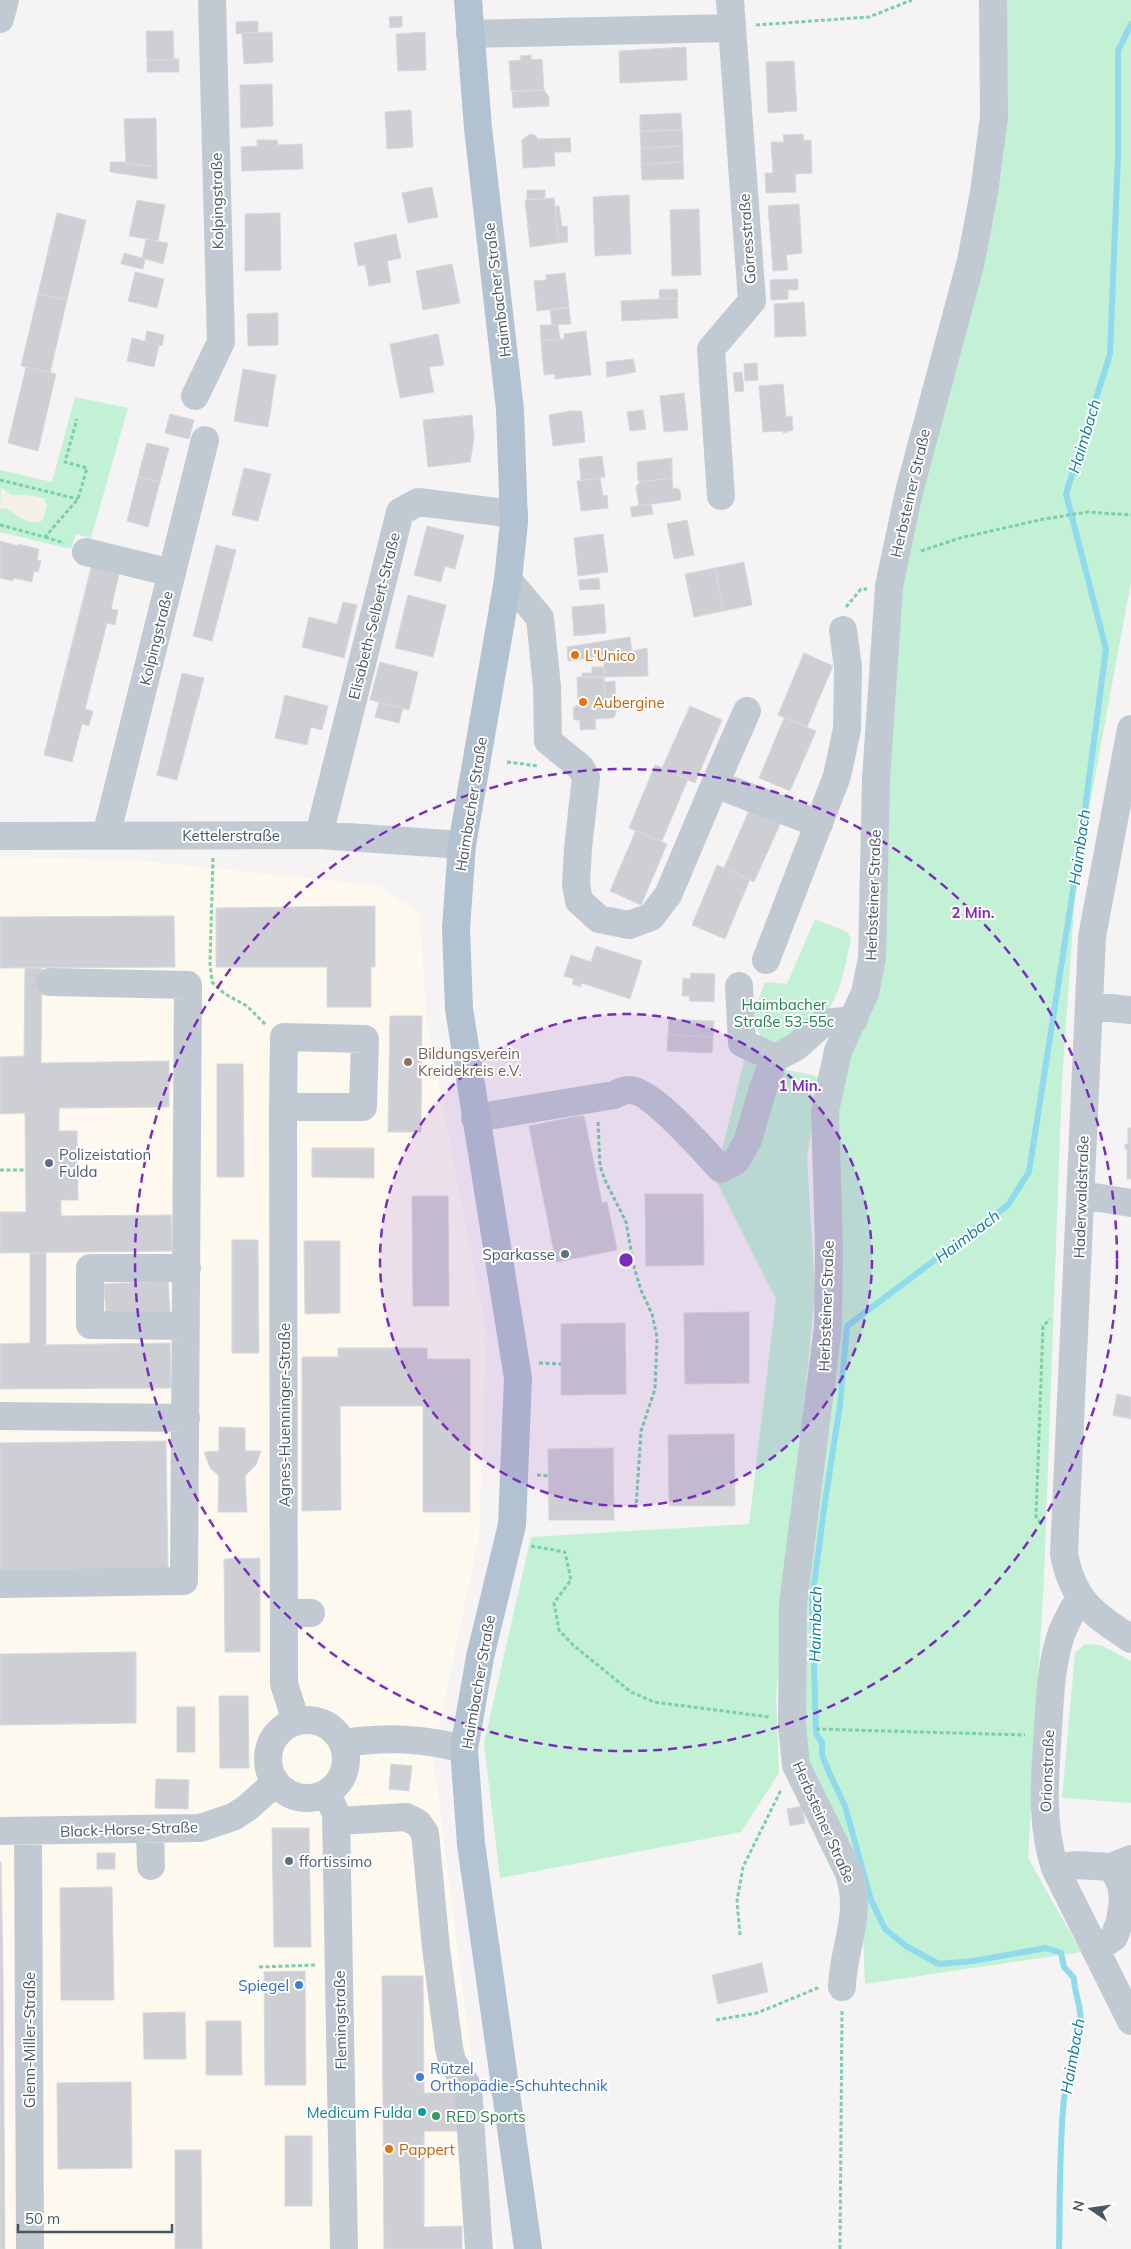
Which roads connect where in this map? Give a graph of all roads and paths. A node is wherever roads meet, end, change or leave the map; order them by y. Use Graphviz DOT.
graph roads {
  1 [pos="5,0"];
  2 [pos="212,0"];
  3 [pos="468,0"];
  4 [pos="730,0"];
  5 [pos="912,0"];
  6 [pos="993,0"];
  7 [pos="0,19"];
  8 [pos="730,28"];
  9 [pos="470,34"];
  10 [pos="195,396"];
  11 [pos="77,418"];
  12 [pos="205,440"];
  13 [pos="63,442"];
  14 [pos="70,444"];
  15 [pos="0,480"];
  16 [pos="721,496"];
  17 [pos="78,499"];
  18 [pos="514,514"];
  19 [pos="1131,515"];
  20 [pos="0,525"];
  21 [pos="45,538"];
  22 [pos="79,549"];
  23 [pos="894,559"];
  24 [pos="172,573"];
  25 [pos="508,580"];
  26 [pos="889,586"];
  27 [pos="843,630"];
  28 [pos="747,711"];
  29 [pos="1131,729"];
  30 [pos="546,754"];
  31 [pos="508,762"];
  32 [pos="715,784"];
  33 [pos="819,824"];
  34 [pos="319,835"];
  35 [pos="0,836"];
  36 [pos="106,836"];
  37 [pos="462,845"];
  38 [pos="212,848"];
  39 [pos="766,960"];
  40 [pos="50,982"];
  41 [pos="740,986"];
  42 [pos="1089,1006"];
  43 [pos="1131,1010"];
  44 [pos="764,1012"];
  45 [pos="854,1020"];
  46 [pos="284,1037"];
  47 [pos="786,1053"];
  48 [pos="587,1099"];
  49 [pos="283,1107"];
  50 [pos="475,1118"];
  51 [pos="0,1170"];
  52 [pos="26,1170"];
  53 [pos="1081,1195"];
  54 [pos="1131,1203"];
  55 [pos="187,1268"];
  56 [pos="186,1326"];
  57 [pos="535,1363"];
  58 [pos="561,1364"];
  59 [pos="0,1416"];
  60 [pos="186,1418"];
  61 [pos="534,1474"];
  62 [pos="549,1476"];
  63 [pos="636,1508"];
  64 [pos="526,1546"];
  65 [pos="0,1584"];
  66 [pos="1080,1598"];
  67 [pos="1131,1639"];
  68 [pos="296,1721"];
  69 [pos="792,1726"];
  70 [pos="819,1728"];
  71 [pos="1048,1736"];
  72 [pos="344,1743"];
  73 [pos="464,1749"];
  74 [pos="796,1765"];
  75 [pos="275,1784"];
  76 [pos="327,1794"];
  77 [pos="336,1821"];
  78 [pos="150,1830"];
  79 [pos="28,1831"];
  80 [pos="0,1832"];
  81 [pos="1122,1863"];
  82 [pos="151,1866"];
  83 [pos="1055,1868"];
  84 [pos="740,1934"];
  85 [pos="1096,1950"];
  86 [pos="318,1964"];
  87 [pos="259,1967"];
  88 [pos="842,1982"];
  89 [pos="716,2020"];
  90 [pos="1131,2021"];
  91 [pos="30,2249"];
  92 [pos="344,2249"];
  93 [pos="479,2249"];
  94 [pos="528,2249"];
  95 [pos="840,2249"];
  1 -- 7 [label="street"];
  2 -- 10 [label="street, Kolpingstraße"];
  3 -- 9 [label="main road, Haimbacher Straße"];
  4 -- 8 [label="street, Görresstraße"];
  5 -- 8 [label="path"];
  6 -- 23 [label="street, Herbsteiner Straße"];
  8 -- 9 [label="street"];
  8 -- 16 [label="street, Görresstraße"];
  9 -- 18 [label="main road, Haimbacher Straße"];
  11 -- 14 [label="path"];
  12 -- 24 [label="street, Kolpingstraße"];
  13 -- 14 [label="path"];
  14 -- 17 [label="path"];
  15 -- 17 [label="path"];
  17 -- 21 [label="path"];
  18 -- 25 [label="main road, Haimbacher Straße"];
  18 -- 34 [label="street, Elisabeth-Selbert-Straße"];
  19 -- 23 [label="path"];
  20 -- 21 [label="path"];
  21 -- 22 [label="path"];
  22 -- 24 [label="street"];
  23 -- 26 [label="street, Herbsteiner Straße"];
  24 -- 36 [label="street, Kolpingstraße"];
  25 -- 30 [label="street"];
  25 -- 37 [label="main road, Haimbacher Straße"];
  26 -- 27 [label="path"];
  26 -- 45 [label="street, Herbsteiner Straße"];
  27 -- 33 [label="street"];
  28 -- 32 [label="street"];
  29 -- 42 [label="street, Haderwaldstraße"];
  30 -- 31 [label="path"];
  30 -- 32 [label="street"];
  32 -- 33 [label="street"];
  33 -- 39 [label="street"];
  34 -- 36 [label="street, Kettelerstraße"];
  34 -- 37 [label="street, Kettelerstraße"];
  35 -- 36 [label="street, Kettelerstraße"];
  37 -- 50 [label="main road, Haimbacher Straße"];
  38 -- 46 [label="path"];
  40 -- 55 [label="street"];
  41 -- 47 [label="street"];
  42 -- 43 [label="street"];
  42 -- 53 [label="street, Haderwaldstraße"];
  44 -- 47 [label="path"];
  45 -- 47 [label="street"];
  45 -- 69 [label="street, Herbsteiner Straße"];
  46 -- 49 [label="street, Agnes-Huenninger-Straße"];
  46 -- 49 [label="street"];
  47 -- 48 [label="street"];
  48 -- 50 [label="street"];
  48 -- 63 [label="path"];
  49 -- 68 [label="street, Agnes-Huenninger-Straße"];
  50 -- 73 [label="main road, Haimbacher Straße"];
  51 -- 52 [label="path"];
  53 -- 54 [label="street"];
  53 -- 66 [label="street, Haderwaldstraße"];
  55 -- 56 [label="street"];
  55 -- 56 [label="street"];
  56 -- 60 [label="street"];
  57 -- 58 [label="path"];
  59 -- 60 [label="street"];
  60 -- 65 [label="street"];
  61 -- 62 [label="path"];
  64 -- 69 [label="path"];
  66 -- 67 [label="street, Haderwaldstraße"];
  66 -- 71 [label="street, Orionstraße"];
  68 -- 72 [label="street"];
  68 -- 75 [label="street"];
  69 -- 74 [label="street, Herbsteiner Straße"];
  70 -- 71 [label="path"];
  71 -- 83 [label="street, Orionstraße"];
  72 -- 73 [label="street"];
  72 -- 76 [label="street"];
  73 -- 94 [label="main road, Haimbacher Straße"];
  74 -- 84 [label="path"];
  74 -- 88 [label="street, Herbsteiner Straße"];
  75 -- 76 [label="street"];
  75 -- 78 [label="street, Black-Horse-Straße"];
  76 -- 77 [label="street, Flemingstraße"];
  77 -- 92 [label="street, Flemingstraße"];
  77 -- 93 [label="street"];
  78 -- 79 [label="street, Black-Horse-Straße"];
  78 -- 82 [label="street"];
  79 -- 80 [label="street, Black-Horse-Straße"];
  79 -- 91 [label="street, Glenn-Miller-Straße"];
  81 -- 83 [label="street"];
  81 -- 85 [label="street"];
  83 -- 85 [label="street, Orionstraße"];
  85 -- 90 [label="street, Orionstraße"];
  86 -- 87 [label="path"];
  88 -- 89 [label="path"];
  88 -- 95 [label="path"];
}
